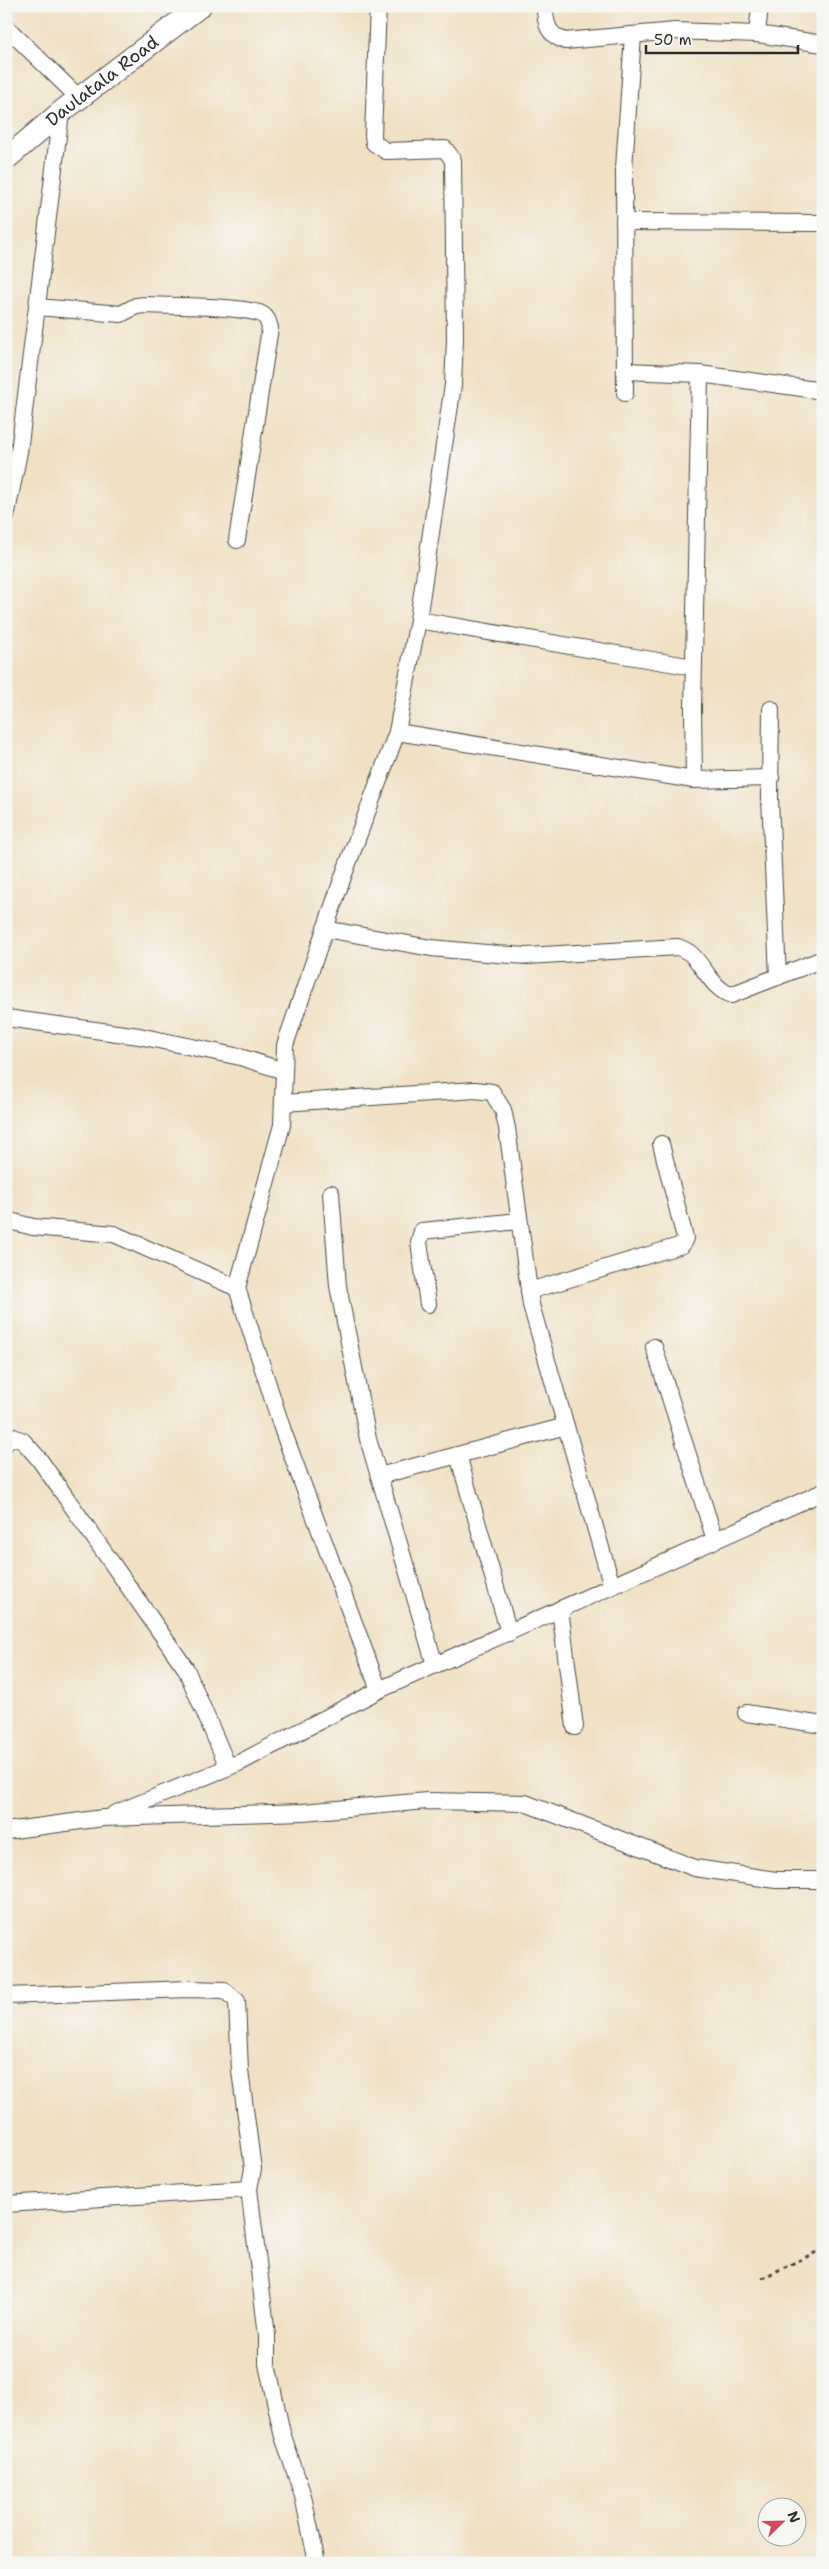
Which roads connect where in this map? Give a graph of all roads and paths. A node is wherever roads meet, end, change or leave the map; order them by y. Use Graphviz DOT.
graph roads {
  1 [pos="200,6"];
  2 [pos="378,6"];
  3 [pos="545,6"];
  4 [pos="760,6"];
  5 [pos="6,27"];
  6 [pos="633,34"];
  7 [pos="758,34"];
  8 [pos="823,44"];
  9 [pos="79,98"];
  10 [pos="61,112"];
  11 [pos="6,159"];
  12 [pos="624,222"];
  13 [pos="823,223"];
  14 [pos="37,307"];
  15 [pos="625,372"];
  16 [pos="700,374"];
  17 [pos="823,391"];
  18 [pos="625,393"];
  19 [pos="6,517"];
  20 [pos="237,540"];
  21 [pos="418,620"];
  22 [pos="693,667"];
  23 [pos="771,709"];
  24 [pos="397,732"];
  25 [pos="771,778"];
  26 [pos="694,780"];
  27 [pos="325,929"];
  28 [pos="823,959"];
  29 [pos="778,977"];
  30 [pos="6,1018"];
  31 [pos="284,1071"];
  32 [pos="282,1103"];
  33 [pos="661,1144"];
  34 [pos="331,1194"];
  35 [pos="6,1220"];
  36 [pos="519,1220"];
  37 [pos="238,1288"];
  38 [pos="529,1290"];
  39 [pos="428,1304"];
  40 [pos="654,1347"];
  41 [pos="566,1426"];
  42 [pos="6,1443"];
  43 [pos="458,1455"];
  44 [pos="379,1476"];
  45 [pos="823,1492"];
  46 [pos="716,1540"];
  47 [pos="612,1586"];
  48 [pos="560,1610"];
  49 [pos="509,1633"];
  50 [pos="435,1665"];
  51 [pos="380,1690"];
  52 [pos="746,1713"];
  53 [pos="823,1724"];
  54 [pos="575,1727"];
  55 [pos="228,1767"];
  56 [pos="103,1818"];
  57 [pos="6,1831"];
  58 [pos="823,1880"];
  59 [pos="6,1996"];
  60 [pos="249,2189"];
  61 [pos="6,2204"];
  62 [pos="823,2249"];
  63 [pos="762,2278"];
  64 [pos="317,2563"];
  1 -- 9 [label="main road, Daulatala Road"];
  2 -- 21 [label="street"];
  3 -- 6 [label="street"];
  4 -- 7 [label="street"];
  5 -- 9 [label="street"];
  6 -- 7 [label="street"];
  6 -- 12 [label="street"];
  7 -- 8 [label="street"];
  9 -- 10 [label="main road, Daulatala Road"];
  10 -- 11 [label="main road, Daulatala Road"];
  10 -- 14 [label="street"];
  12 -- 13 [label="street"];
  12 -- 15 [label="street"];
  14 -- 19 [label="street"];
  14 -- 20 [label="street"];
  15 -- 16 [label="street"];
  15 -- 18 [label="street"];
  16 -- 17 [label="street"];
  16 -- 22 [label="street"];
  21 -- 22 [label="street"];
  21 -- 24 [label="street"];
  22 -- 26 [label="street"];
  23 -- 25 [label="street"];
  24 -- 26 [label="street"];
  24 -- 27 [label="street"];
  25 -- 26 [label="street"];
  25 -- 29 [label="street"];
  27 -- 29 [label="street"];
  27 -- 31 [label="street"];
  28 -- 29 [label="street"];
  30 -- 31 [label="street"];
  31 -- 32 [label="street"];
  32 -- 36 [label="street"];
  32 -- 37 [label="street"];
  33 -- 38 [label="street"];
  34 -- 44 [label="street"];
  35 -- 37 [label="street"];
  36 -- 38 [label="street"];
  36 -- 39 [label="street"];
  37 -- 51 [label="street"];
  38 -- 41 [label="street"];
  40 -- 46 [label="street"];
  41 -- 43 [label="street"];
  41 -- 47 [label="street"];
  42 -- 55 [label="street"];
  43 -- 44 [label="street"];
  43 -- 49 [label="street"];
  44 -- 50 [label="street"];
  45 -- 46 [label="street"];
  46 -- 47 [label="street"];
  47 -- 48 [label="street"];
  48 -- 49 [label="street"];
  48 -- 54 [label="street"];
  49 -- 50 [label="street"];
  50 -- 51 [label="street"];
  51 -- 55 [label="street"];
  52 -- 53 [label="street"];
  55 -- 56 [label="street"];
  56 -- 57 [label="street"];
  56 -- 58 [label="street"];
  59 -- 60 [label="street"];
  60 -- 61 [label="street"];
  60 -- 64 [label="street"];
  62 -- 63 [label="path"];
}
